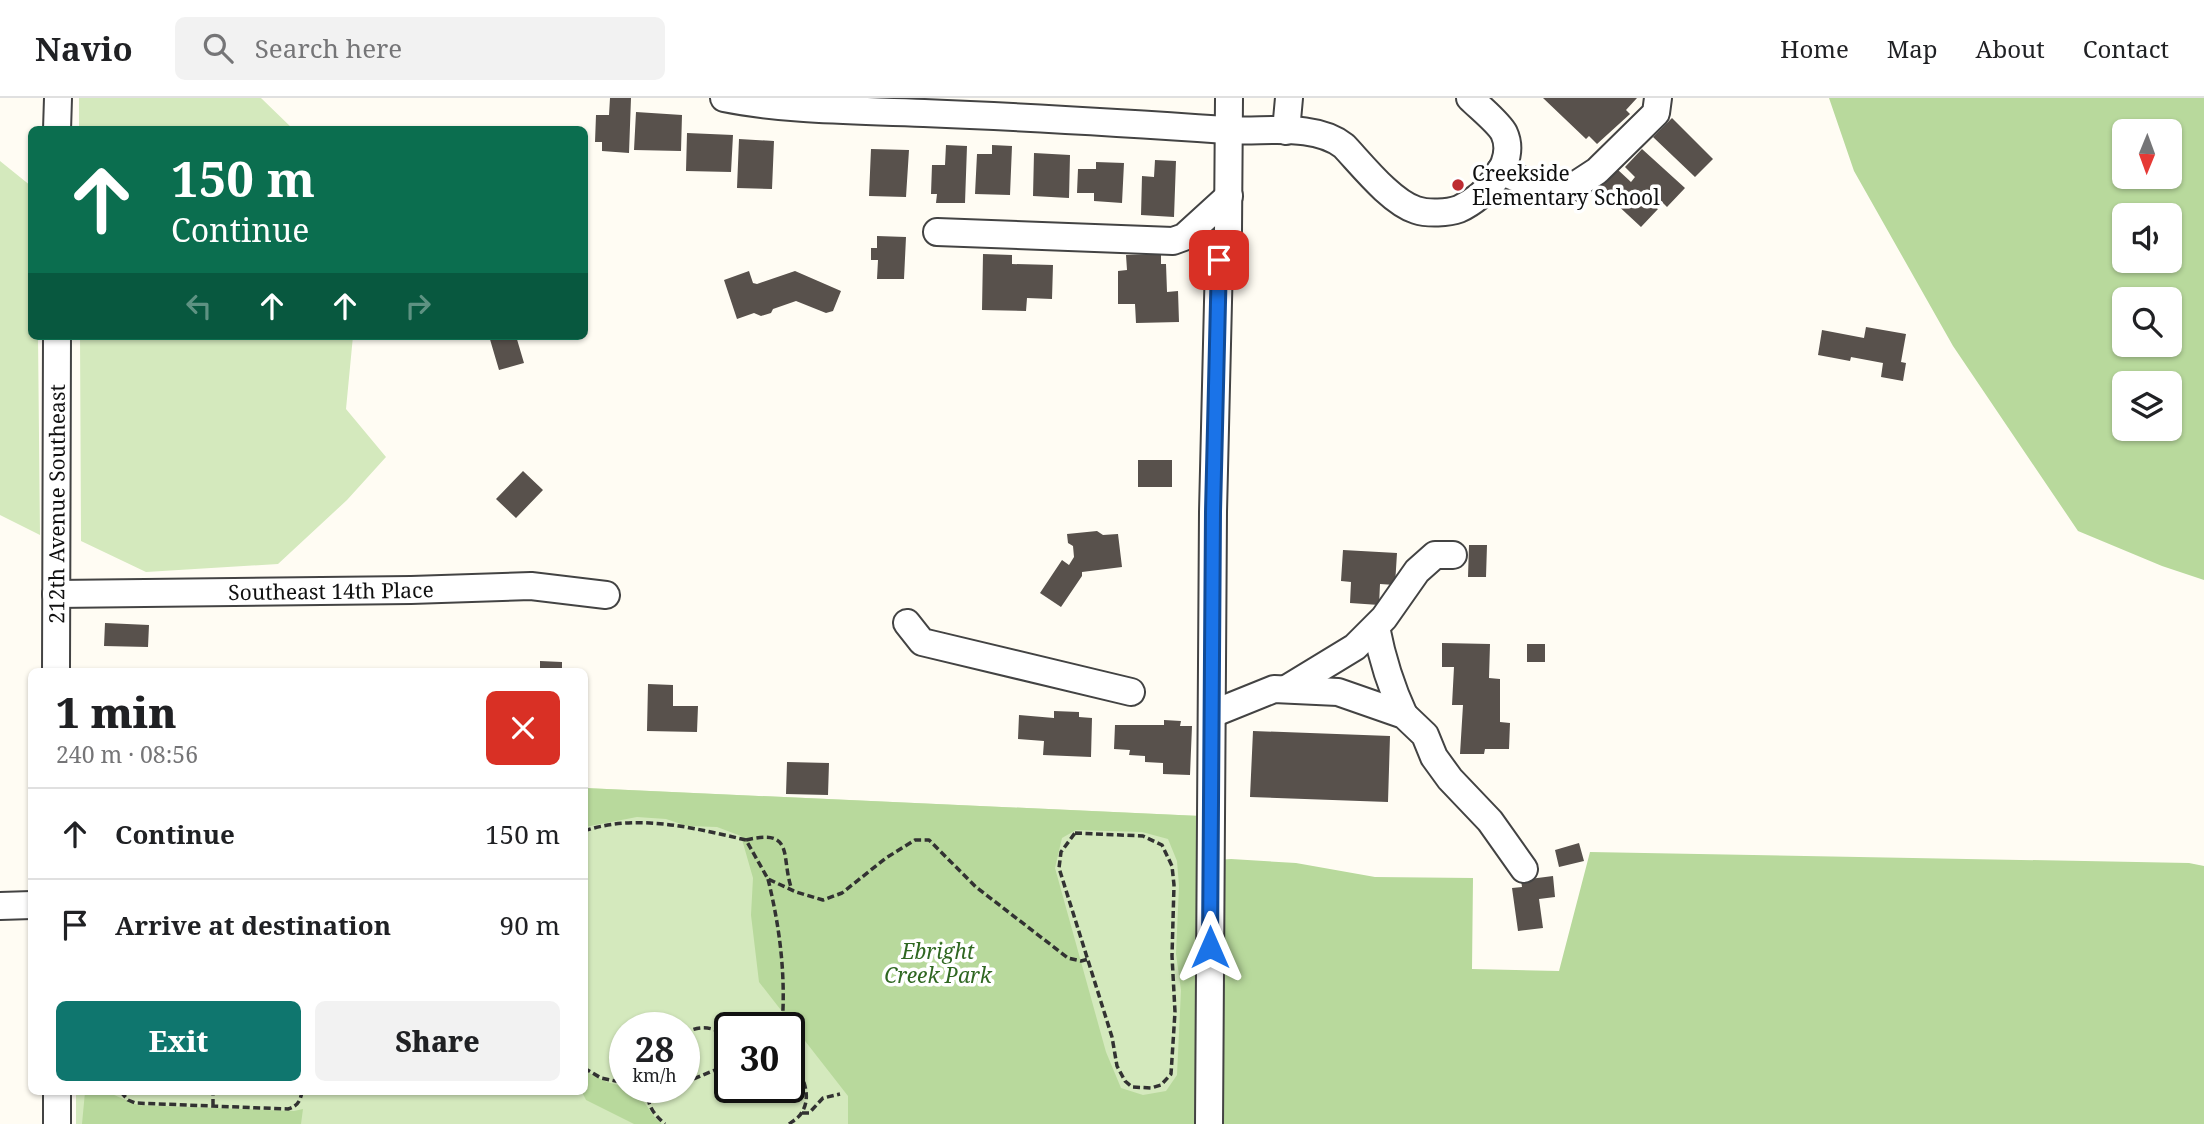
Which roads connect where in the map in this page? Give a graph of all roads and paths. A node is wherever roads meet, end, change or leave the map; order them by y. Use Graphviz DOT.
graph roads {
  1 [pos="58,98"];
  2 [pos="724,98"];
  3 [pos="1229,98"];
  4 [pos="1289,98"];
  5 [pos="1470,98"];
  6 [pos="1658,98"];
  7 [pos="1100,109"];
  8 [pos="57,126"];
  9 [pos="1230,130"];
  10 [pos="1286,131"];
  11 [pos="1500,171"];
  12 [pos="1229,196"];
  13 [pos="1228,231"];
  14 [pos="937,232"];
  15 [pos="1219,260"];
  16 [pos="57,340"];
  17 [pos="1453,555"];
  18 [pos="56,594"];
  19 [pos="606,595"];
  20 [pos="907,623"];
  21 [pos="1376,627"];
  22 [pos="56,668"];
  23 [pos="1286,689"];
  24 [pos="1132,692"];
  25 [pos="1212,714"];
  26 [pos="1404,715"];
  27 [pos="588,830"];
  28 [pos="746,840"];
  29 [pos="1524,869"];
  30 [pos="768,879"];
  31 [pos="792,890"];
  32 [pos="28,905"];
  33 [pos="0,906"];
  34 [pos="1089,959"];
  35 [pos="783,1012"];
  36 [pos="588,1070"];
  37 [pos="609,1080"];
  38 [pos="841,1094"];
  39 [pos="57,1095"];
  40 [pos="124,1095"];
  41 [pos="213,1095"];
  42 [pos="301,1095"];
  43 [pos="649,1103"];
  44 [pos="804,1103"];
  45 [pos="213,1106"];
  46 [pos="802,1113"];
  47 [pos="57,1124"];
  48 [pos="664,1124"];
  49 [pos="789,1124"];
  50 [pos="1209,1124"];
  1 -- 8 [label="street"];
  2 -- 7 [label="street"];
  3 -- 9 [label="street"];
  4 -- 10 [label="street"];
  5 -- 11 [label="street"];
  6 -- 11 [label="street"];
  7 -- 9 [label="street"];
  9 -- 10 [label="street"];
  9 -- 12 [label="street"];
  10 -- 11 [label="street"];
  12 -- 13 [label="street"];
  12 -- 14 [label="street"];
  15 -- 25 [label="street"];
  16 -- 18 [label="street, 212th Avenue Southeast"];
  17 -- 21 [label="street"];
  18 -- 19 [label="street, Southeast 14th Place"];
  18 -- 22 [label="street, 212th Avenue Southeast"];
  20 -- 24 [label="street"];
  21 -- 23 [label="street"];
  21 -- 26 [label="street"];
  23 -- 25 [label="street"];
  23 -- 26 [label="street"];
  25 -- 50 [label="street"];
  26 -- 29 [label="street"];
  27 -- 28 [label="path"];
  28 -- 30 [label="path"];
  28 -- 31 [label="path"];
  30 -- 31 [label="path"];
  30 -- 35 [label="path"];
  31 -- 34 [label="path"];
  32 -- 33 [label="street"];
  34 -- 34 [label="path"];
  36 -- 37 [label="path"];
  38 -- 46 [label="path"];
  39 -- 47 [label="street"];
  40 -- 45 [label="path"];
  41 -- 45 [label="path"];
  42 -- 45 [label="path"];
  43 -- 48 [label="path"];
  44 -- 46 [label="path"];
  46 -- 49 [label="path"];
}
